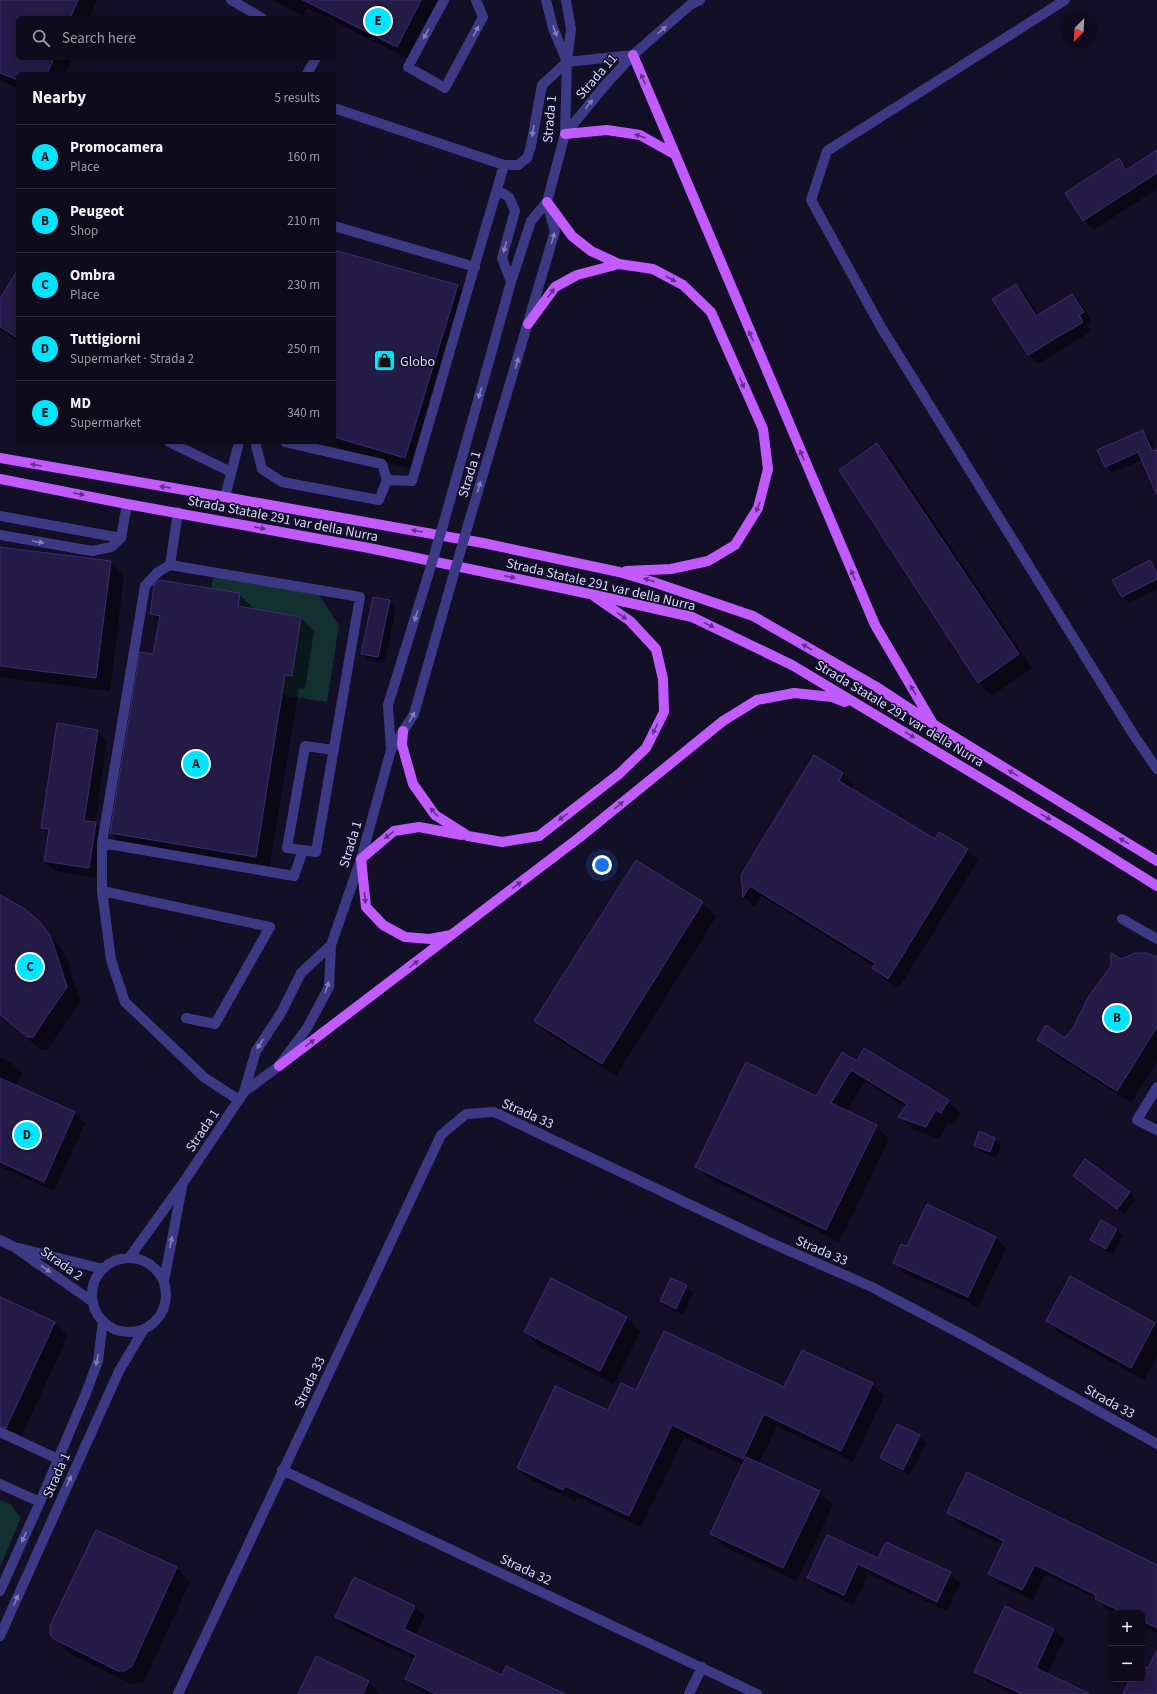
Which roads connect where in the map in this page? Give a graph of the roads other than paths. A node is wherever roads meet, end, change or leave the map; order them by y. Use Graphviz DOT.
graph roads {
  1 [pos="231,0"];
  2 [pos="444,0"];
  3 [pos="476,0"];
  4 [pos="546,0"];
  5 [pos="566,0"];
  6 [pos="700,0"];
  7 [pos="1065,0"];
  8 [pos="259,16"];
  9 [pos="633,56"];
  10 [pos="315,60"];
  11 [pos="566,62"];
  12 [pos="308,72"];
  13 [pos="336,109"];
  14 [pos="565,134"];
  15 [pos="674,154"];
  16 [pos="504,165"];
  17 [pos="497,190"];
  18 [pos="547,202"];
  19 [pos="336,227"];
  20 [pos="619,264"];
  21 [pos="475,267"];
  22 [pos="512,282"];
  23 [pos="528,324"];
  24 [pos="173,444"];
  25 [pos="238,444"];
  26 [pos="256,444"];
  27 [pos="294,444"];
  28 [pos="0,458"];
  29 [pos="231,472"];
  30 [pos="0,479"];
  31 [pos="387,480"];
  32 [pos="226,497"];
  33 [pos="127,504"];
  34 [pos="178,512"];
  35 [pos="0,516"];
  36 [pos="0,535"];
  37 [pos="121,538"];
  38 [pos="170,565"];
  39 [pos="619,572"];
  40 [pos="590,594"];
  41 [pos="865,708"];
  42 [pos="933,724"];
  43 [pos="403,731"];
  44 [pos="334,750"];
  45 [pos="391,750"];
  46 [pos="1157,769"];
  47 [pos="468,836"];
  48 [pos="102,843"];
  49 [pos="303,850"];
  50 [pos="361,859"];
  51 [pos="1157,862"];
  52 [pos="1157,886"];
  53 [pos="102,891"];
  54 [pos="1122,919"];
  55 [pos="454,934"];
  56 [pos="1157,939"];
  57 [pos="331,945"];
  58 [pos="186,1018"];
  59 [pos="279,1066"];
  60 [pos="1157,1087"];
  61 [pos="241,1096"];
  62 [pos="1157,1130"];
  63 [pos="183,1183"];
  64 [pos="0,1240"];
  65 [pos="14,1247"];
  66 [pos="130,1258"];
  67 [pos="103,1269"];
  68 [pos="164,1281"];
  69 [pos="93,1302"];
  70 [pos="103,1322"];
  71 [pos="144,1329"];
  72 [pos="0,1432"];
  73 [pos="1157,1444"];
  74 [pos="58,1459"];
  75 [pos="282,1470"];
  76 [pos="0,1484"];
  77 [pos="40,1502"];
  78 [pos="0,1591"];
  79 [pos="0,1636"];
  80 [pos="702,1667"];
  81 [pos="178,1694"];
  82 [pos="689,1694"];
  83 [pos="757,1694"];
  1 -- 8 [label="street"];
  2 -- 3 [label="street, one-way"];
  4 -- 11 [label="street, Strada 1, one-way"];
  5 -- 11 [label="street, Strada 1"];
  9 -- 6 [label="street, Strada 11, one-way"];
  7 -- 46 [label="street"];
  9 -- 11 [label="street, Strada 11"];
  14 -- 9 [label="street, Strada 11, one-way"];
  15 -- 9 [label="main road, one-way"];
  10 -- 12 [label="street"];
  11 -- 14 [label="street, Strada 1"];
  11 -- 16 [label="street, one-way"];
  13 -- 16 [label="street"];
  15 -- 14 [label="main road, one-way"];
  14 -- 18 [label="street, Strada 1"];
  42 -- 15 [label="main road, one-way"];
  16 -- 17 [label="street"];
  17 -- 21 [label="street"];
  17 -- 22 [label="street, one-way"];
  18 -- 20 [label="main road"];
  18 -- 22 [label="street, Strada 1"];
  23 -- 18 [label="street, Strada 1, one-way"];
  19 -- 21 [label="street"];
  23 -- 20 [label="main road, one-way"];
  20 -- 39 [label="main road, one-way"];
  21 -- 31 [label="street"];
  22 -- 45 [label="street, Strada 1, one-way, bridge"];
  43 -- 23 [label="street, Strada 1, one-way, bridge"];
  24 -- 29 [label="street"];
  25 -- 29 [label="street"];
  26 -- 31 [label="street"];
  27 -- 31 [label="street"];
  32 -- 28 [label="main road, Strada Statale 291 var della Nurra, one-way"];
  29 -- 32 [label="street"];
  30 -- 33 [label="main road, Strada Statale 291 var della Nurra, one-way"];
  39 -- 32 [label="main road, Strada Statale 291 var della Nurra, one-way"];
  33 -- 34 [label="main road, Strada Statale 291 var della Nurra"];
  33 -- 37 [label="street"];
  34 -- 38 [label="street"];
  34 -- 40 [label="main road, Strada Statale 291 var della Nurra, one-way"];
  35 -- 37 [label="street"];
  36 -- 37 [label="street, one-way"];
  38 -- 44 [label="street"];
  38 -- 48 [label="street"];
  42 -- 39 [label="main road, Strada Statale 291 var della Nurra, one-way"];
  40 -- 41 [label="main road, Strada Statale 291 var della Nurra, one-way"];
  40 -- 47 [label="main road, one-way"];
  41 -- 52 [label="main road, Strada Statale 291 var della Nurra, one-way"];
  55 -- 41 [label="main road, one-way"];
  51 -- 42 [label="main road, Strada Statale 291 var della Nurra, one-way"];
  43 -- 45 [label="street, Strada 1"];
  47 -- 43 [label="main road, one-way"];
  44 -- 49 [label="street"];
  44 -- 49 [label="street"];
  45 -- 50 [label="street, Strada 1"];
  47 -- 50 [label="main road, one-way"];
  48 -- 49 [label="street"];
  48 -- 53 [label="street"];
  50 -- 55 [label="main road, one-way"];
  50 -- 57 [label="street, Strada 1"];
  53 -- 58 [label="street"];
  53 -- 61 [label="street"];
  54 -- 56 [label="street"];
  59 -- 55 [label="main road, one-way"];
  59 -- 57 [label="street, Strada 1, one-way"];
  57 -- 61 [label="street, Strada 1, one-way"];
  59 -- 61 [label="street, Strada 1"];
  60 -- 62 [label="street"];
  61 -- 63 [label="street, Strada 1"];
  63 -- 66 [label="street, Strada 1"];
  68 -- 63 [label="street, Strada 1, one-way"];
  64 -- 65 [label="street, Strada 2"];
  65 -- 67 [label="street, Strada 2"];
  65 -- 69 [label="street, Strada 2, one-way"];
  66 -- 67 [label="street"];
  66 -- 68 [label="street"];
  67 -- 69 [label="street"];
  68 -- 71 [label="street"];
  69 -- 70 [label="street"];
  70 -- 71 [label="street"];
  70 -- 74 [label="street, Strada 1, one-way"];
  79 -- 71 [label="street, Strada 1, one-way"];
  72 -- 74 [label="street"];
  73 -- 75 [label="street, Strada 33"];
  74 -- 77 [label="street, Strada 1"];
  75 -- 80 [label="street, Strada 32"];
  75 -- 81 [label="street, Strada 33"];
  76 -- 77 [label="street"];
  77 -- 78 [label="street, Strada 1, one-way"];
  80 -- 82 [label="street"];
  80 -- 83 [label="street, Strada 32"];
}
